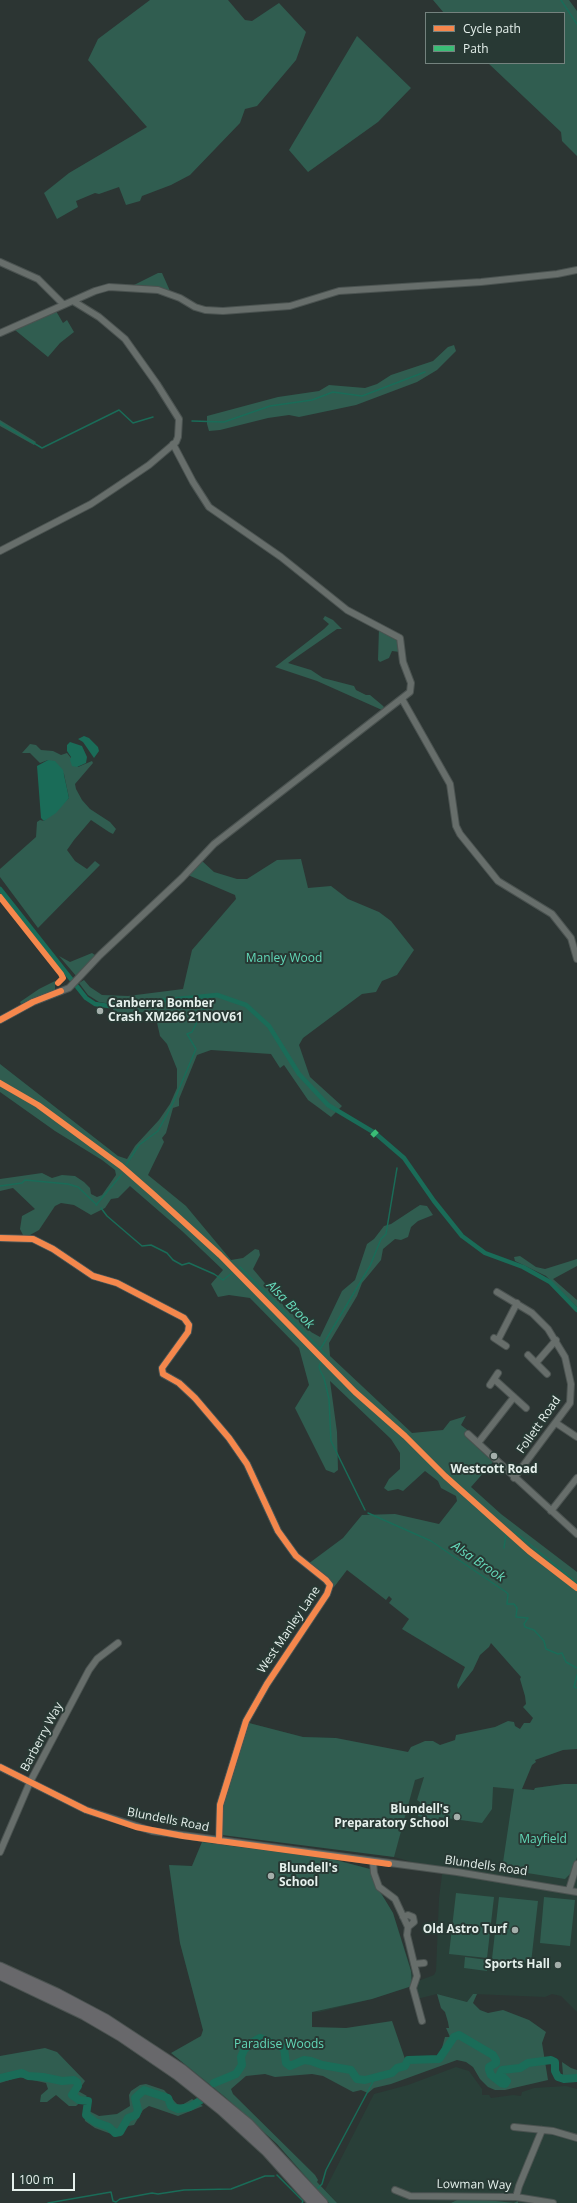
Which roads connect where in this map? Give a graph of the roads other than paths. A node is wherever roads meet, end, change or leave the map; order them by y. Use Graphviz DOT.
graph roads {
  1 [pos="0,262"];
  2 [pos="577,270"];
  3 [pos="73,301"];
  4 [pos="64,304"];
  5 [pos="0,333"];
  6 [pos="173,444"];
  7 [pos="0,551"];
  8 [pos="402,699"];
  9 [pos="577,959"];
  10 [pos="0,1020"];
  11 [pos="0,1238"];
  12 [pos="497,1292"];
  13 [pos="517,1303"];
  14 [pos="556,1340"];
  15 [pos="506,1346"];
  16 [pos="528,1355"];
  17 [pos="536,1363"];
  18 [pos="498,1373"];
  19 [pos="548,1374"];
  20 [pos="494,1379"];
  21 [pos="490,1385"];
  22 [pos="514,1397"];
  23 [pos="526,1408"];
  24 [pos="556,1423"];
  25 [pos="468,1434"];
  26 [pos="577,1437"];
  27 [pos="478,1443"];
  28 [pos="514,1478"];
  29 [pos="577,1478"];
  30 [pos="551,1511"];
  31 [pos="577,1534"];
  32 [pos="118,1643"];
  33 [pos="0,1768"];
  34 [pos="30,1782"];
  35 [pos="218,1841"];
  36 [pos="0,1852"];
  37 [pos="373,1862"];
  38 [pos="577,1864"];
  39 [pos="568,1890"];
  40 [pos="577,1892"];
  41 [pos="403,1916"];
  42 [pos="408,1927"];
  43 [pos="424,1963"];
  44 [pos="414,1964"];
  45 [pos="0,1967"];
  46 [pos="0,1975"];
  47 [pos="422,2021"];
  48 [pos="514,2127"];
  49 [pos="542,2130"];
  50 [pos="577,2138"];
  51 [pos="395,2190"];
  52 [pos="446,2196"];
  53 [pos="516,2197"];
  54 [pos="313,2203"];
  55 [pos="323,2203"];
  56 [pos="445,2203"];
  57 [pos="553,2203"];
  1 -- 4 [label="street"];
  2 -- 3 [label="street"];
  3 -- 4 [label="street"];
  3 -- 6 [label="street"];
  4 -- 5 [label="street"];
  6 -- 7 [label="street"];
  6 -- 8 [label="street"];
  8 -- 9 [label="street"];
  8 -- 10 [label="street"];
  11 -- 35 [label="street, West Manley Lane"];
  12 -- 13 [label="street, Follett Road"];
  13 -- 14 [label="street, Follett Road"];
  13 -- 15 [label="street"];
  14 -- 17 [label="street"];
  14 -- 24 [label="street, Follett Road"];
  16 -- 17 [label="street"];
  17 -- 19 [label="street"];
  18 -- 20 [label="street"];
  20 -- 21 [label="street"];
  20 -- 22 [label="street"];
  22 -- 23 [label="street"];
  22 -- 27 [label="street"];
  24 -- 26 [label="street"];
  24 -- 28 [label="street, Follett Road"];
  25 -- 27 [label="street"];
  27 -- 28 [label="street"];
  28 -- 30 [label="street"];
  29 -- 30 [label="street"];
  30 -- 31 [label="street"];
  32 -- 34 [label="street, Barberry Way"];
  33 -- 34 [label="street, Blundells Road"];
  34 -- 35 [label="street, Blundells Road"];
  34 -- 36 [label="street, Barberry Way"];
  35 -- 37 [label="street, Blundells Road"];
  37 -- 39 [label="street, Blundells Road"];
  37 -- 41 [label="street"];
  38 -- 39 [label="street"];
  39 -- 40 [label="street, Blundells Road"];
  41 -- 42 [label="street"];
  41 -- 42 [label="street"];
  42 -- 44 [label="street"];
  43 -- 44 [label="street"];
  44 -- 47 [label="street"];
  45 -- 55 [label="highway"];
  46 -- 54 [label="highway"];
  48 -- 49 [label="street"];
  49 -- 50 [label="street"];
  49 -- 53 [label="street"];
  51 -- 52 [label="street, Lowman Way"];
  52 -- 53 [label="street, Lowman Way"];
  52 -- 56 [label="street"];
  53 -- 57 [label="street, Lowman Way"];
}
